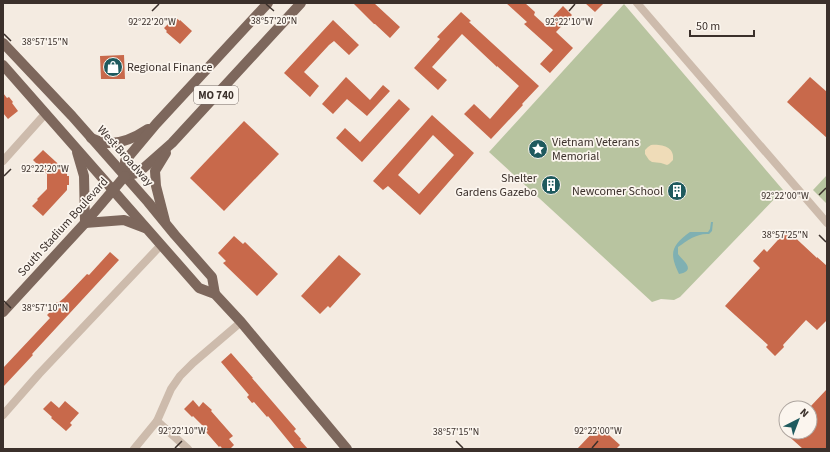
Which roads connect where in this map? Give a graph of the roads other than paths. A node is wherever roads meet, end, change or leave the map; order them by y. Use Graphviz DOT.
graph roads {
  1 [pos="268,3"];
  2 [pos="300,3"];
  3 [pos="637,3"];
  4 [pos="3,44"];
  5 [pos="3,64"];
  6 [pos="46,113"];
  7 [pos="156,124"];
  8 [pos="91,138"];
  9 [pos="172,143"];
  10 [pos="75,147"];
  11 [pos="3,161"];
  12 [pos="125,176"];
  13 [pos="113,190"];
  14 [pos="85,222"];
  15 [pos="827,223"];
  16 [pos="166,224"];
  17 [pos="146,228"];
  18 [pos="161,245"];
  19 [pos="215,294"];
  20 [pos="3,312"];
  21 [pos="242,322"];
  22 [pos="3,415"];
  23 [pos="156,420"];
  24 [pos="134,449"];
  25 [pos="188,449"];
  26 [pos="347,449"];
  1 -- 7 [label="main road, MO 740"];
  2 -- 9 [label="main road, MO 740"];
  3 -- 15 [label="street"];
  4 -- 8 [label="main road, West Broadway"];
  5 -- 6 [label="main road, West Broadway"];
  6 -- 10 [label="main road, West Broadway"];
  6 -- 11 [label="street"];
  7 -- 8 [label="main road"];
  7 -- 12 [label="main road, MO 740"];
  8 -- 12 [label="main road, West Broadway"];
  9 -- 12 [label="main road, MO 740"];
  9 -- 16 [label="main road"];
  10 -- 13 [label="main road, West Broadway"];
  10 -- 14 [label="main road"];
  12 -- 13 [label="main road, South Stadium Boulevard / MO 740"];
  12 -- 16 [label="main road, West Broadway"];
  13 -- 14 [label="main road, South Stadium Boulevard / MO 740"];
  13 -- 17 [label="main road, West Broadway"];
  14 -- 17 [label="main road"];
  14 -- 20 [label="main road, South Stadium Boulevard / MO 740"];
  16 -- 19 [label="main road, West Broadway"];
  17 -- 18 [label="main road, West Broadway"];
  18 -- 19 [label="main road, West Broadway"];
  18 -- 22 [label="street"];
  19 -- 21 [label="main road, West Broadway"];
  21 -- 23 [label="street"];
  21 -- 26 [label="main road, West Broadway"];
  23 -- 24 [label="street"];
  23 -- 25 [label="street"];
}
